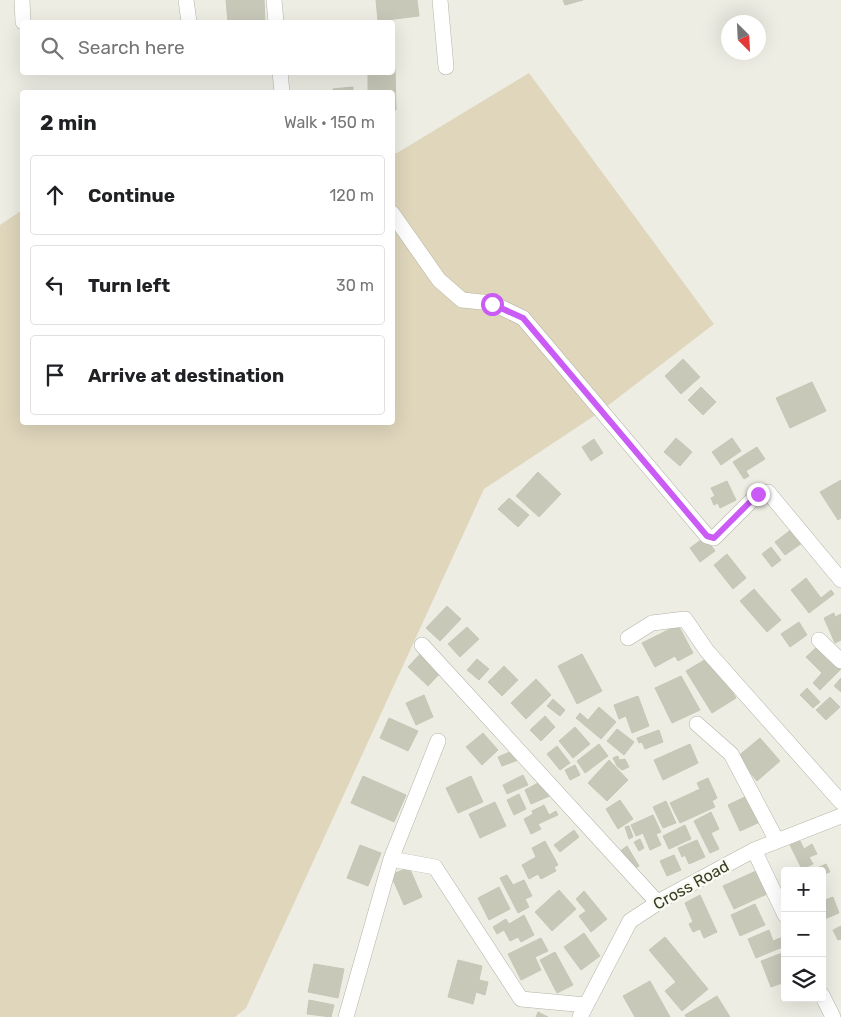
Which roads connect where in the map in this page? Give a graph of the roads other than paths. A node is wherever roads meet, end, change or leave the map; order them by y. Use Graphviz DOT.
graph roads {
  1 [pos="22,0"];
  2 [pos="186,0"];
  3 [pos="274,0"];
  4 [pos="440,0"];
  5 [pos="22,20"];
  6 [pos="189,20"];
  7 [pos="276,20"];
  8 [pos="446,67"];
  9 [pos="280,75"];
  10 [pos="282,90"];
  11 [pos="395,217"];
  12 [pos="841,580"];
  13 [pos="628,638"];
  14 [pos="819,640"];
  15 [pos="422,645"];
  16 [pos="841,661"];
  17 [pos="697,724"];
  18 [pos="438,741"];
  19 [pos="841,802"];
  20 [pos="841,816"];
  21 [pos="777,841"];
  22 [pos="754,850"];
  23 [pos="391,859"];
  24 [pos="658,903"];
  25 [pos="784,912"];
  26 [pos="826,1002"];
  27 [pos="583,1011"];
  28 [pos="346,1017"];
  29 [pos="833,1017"];
  1 -- 5 [label="street"];
  2 -- 6 [label="street"];
  3 -- 7 [label="street"];
  4 -- 8 [label="street"];
  9 -- 10 [label="street"];
  11 -- 12 [label="street"];
  13 -- 19 [label="street"];
  14 -- 16 [label="street"];
  15 -- 24 [label="street"];
  17 -- 21 [label="street"];
  18 -- 23 [label="street"];
  20 -- 21 [label="street, Cross Road"];
  21 -- 22 [label="street, Cross Road"];
  22 -- 24 [label="street, Cross Road"];
  22 -- 25 [label="street"];
  23 -- 27 [label="street"];
  23 -- 28 [label="street"];
  24 -- 27 [label="street, Cross Road"];
  26 -- 29 [label="street"];
}
